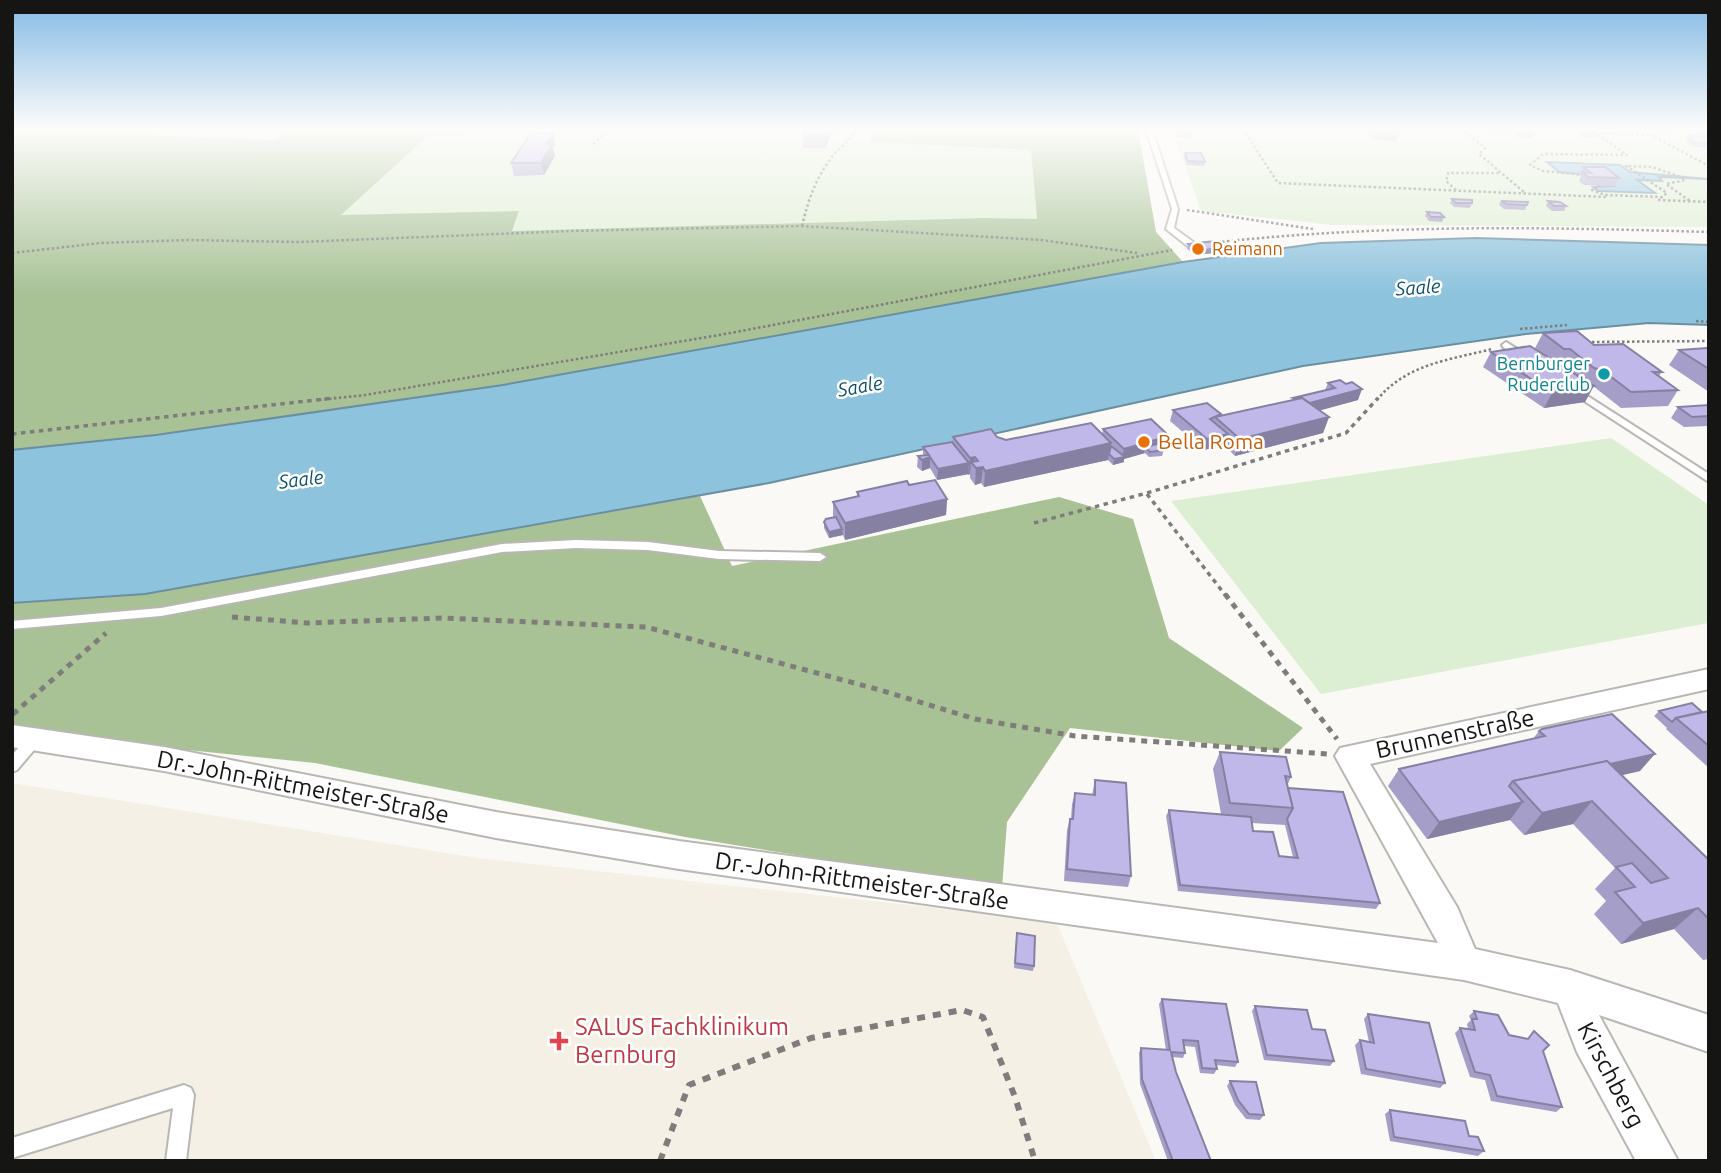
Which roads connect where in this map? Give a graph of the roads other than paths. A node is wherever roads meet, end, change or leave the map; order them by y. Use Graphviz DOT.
graph roads {
  1 [pos="1167,184"];
  2 [pos="1193,246"];
  3 [pos="1506,345"];
  4 [pos="1532,363"];
  5 [pos="1567,386"];
  6 [pos="1709,479"];
  7 [pos="820,557"];
  8 [pos="12,625"];
  9 [pos="1709,679"];
  10 [pos="24,738"];
  11 [pos="12,766"];
  12 [pos="1464,963"];
  13 [pos="1570,988"];
  14 [pos="1709,1034"];
  15 [pos="12,1148"];
  16 [pos="176,1161"];
  17 [pos="1658,1161"];
  1 -- 2 [label="lane"];
  3 -- 4 [label="lane"];
  5 -- 6 [label="lane"];
  7 -- 8 [label="lane"];
  9 -- 12 [label="street, Brunnenstraße"];
  10 -- 11 [label="lane"];
  10 -- 12 [label="street, Dr.-John-Rittmeister-Straße"];
  12 -- 13 [label="street, Dr.-John-Rittmeister-Straße"];
  13 -- 14 [label="street, Dr.-John-Rittmeister-Straße"];
  13 -- 17 [label="street, Kirschberg"];
  15 -- 16 [label="lane"];
}
